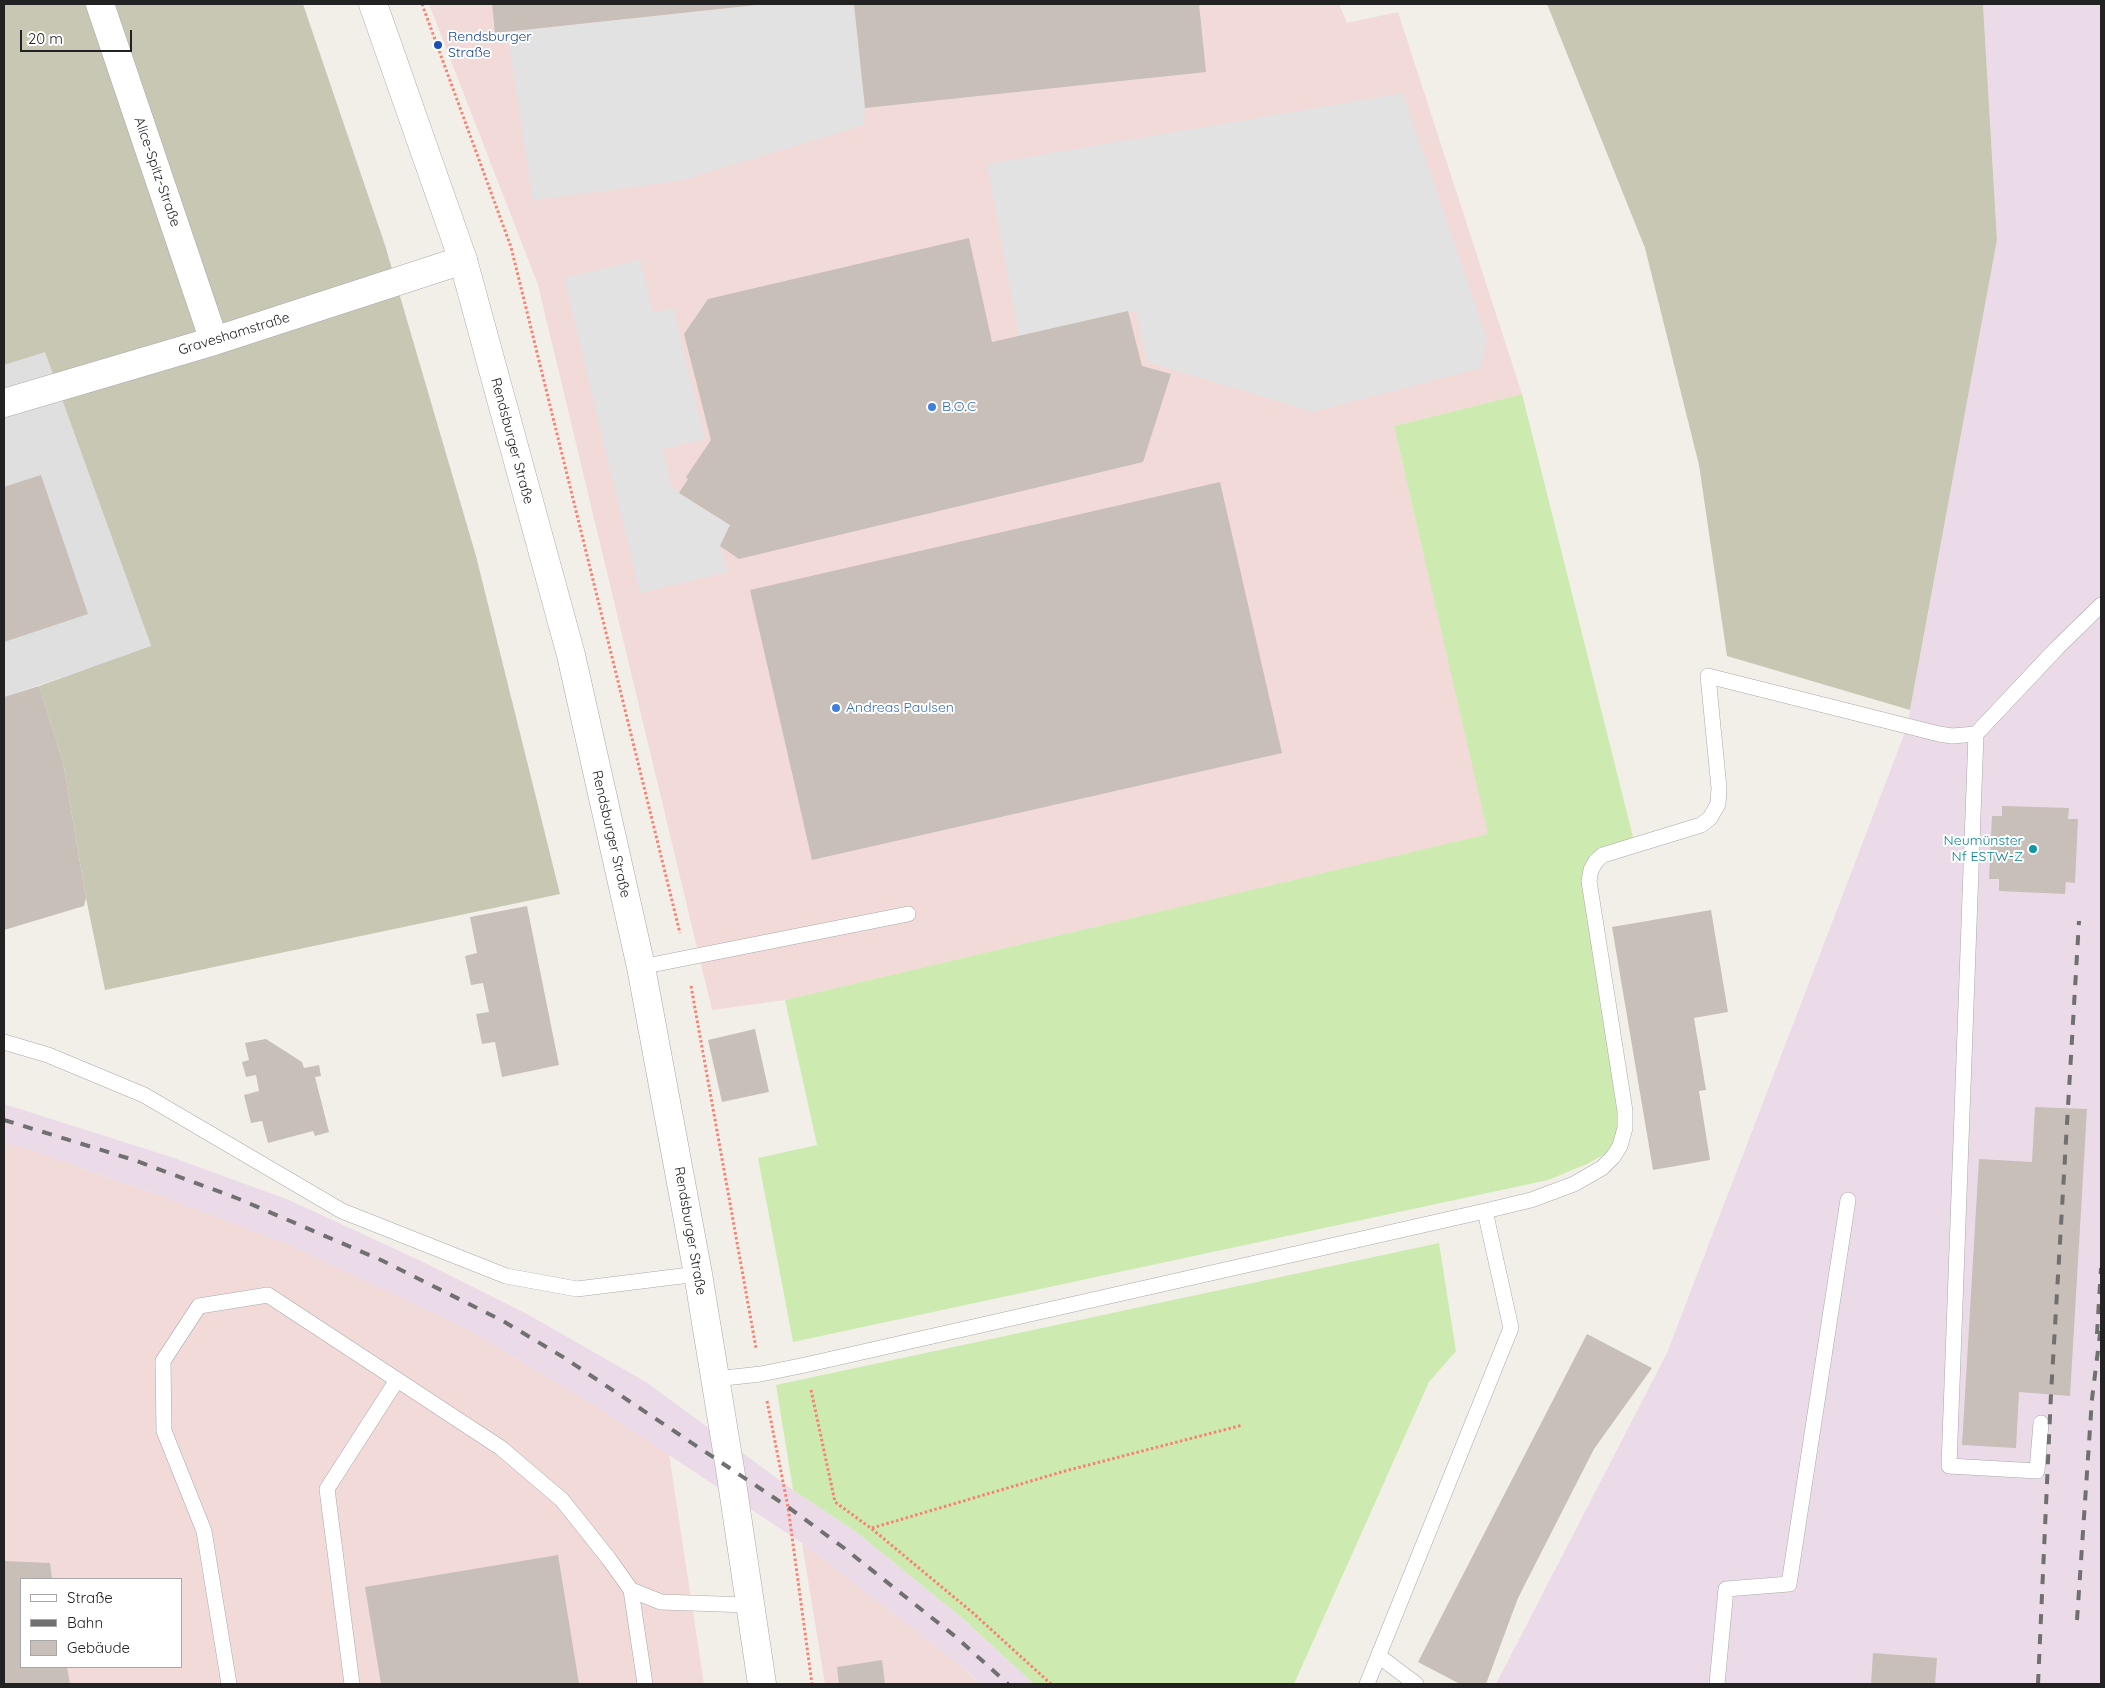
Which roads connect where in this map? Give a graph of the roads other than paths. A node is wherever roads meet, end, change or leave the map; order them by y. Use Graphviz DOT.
graph roads {
  1 [pos="100,4"];
  2 [pos="373,4"];
  3 [pos="463,260"];
  4 [pos="214,341"];
  5 [pos="4,403"];
  6 [pos="2101,605"];
  7 [pos="1976,734"];
  8 [pos="908,914"];
  9 [pos="641,967"];
  10 [pos="4,1042"];
  11 [pos="1848,1200"];
  12 [pos="1484,1211"];
  13 [pos="698,1274"];
  14 [pos="715,1379"];
  15 [pos="398,1380"];
  16 [pos="2041,1423"];
  17 [pos="631,1590"];
  18 [pos="749,1605"];
  19 [pos="1380,1656"];
  20 [pos="229,1684"];
  21 [pos="352,1684"];
  22 [pos="645,1684"];
  23 [pos="762,1684"];
  24 [pos="1368,1684"];
  25 [pos="1416,1684"];
  26 [pos="1717,1684"];
  1 -- 4 [label="street, Alice-Spitz-Straße"];
  2 -- 3 [label="street, Rendsburger Straße"];
  3 -- 4 [label="street, Graveshamstraße"];
  3 -- 9 [label="street, Rendsburger Straße"];
  4 -- 5 [label="street, Graveshamstraße"];
  6 -- 7 [label="lane"];
  7 -- 12 [label="lane"];
  7 -- 16 [label="lane"];
  8 -- 9 [label="lane"];
  9 -- 13 [label="street, Rendsburger Straße"];
  10 -- 13 [label="lane"];
  11 -- 26 [label="lane"];
  12 -- 14 [label="lane"];
  12 -- 19 [label="lane"];
  13 -- 14 [label="street, Rendsburger Straße"];
  14 -- 18 [label="street, Rendsburger Straße"];
  15 -- 17 [label="lane"];
  15 -- 20 [label="lane"];
  15 -- 21 [label="lane"];
  17 -- 18 [label="lane"];
  17 -- 22 [label="lane"];
  18 -- 23 [label="street, Rendsburger Straße"];
  19 -- 24 [label="lane"];
  19 -- 25 [label="lane"];
}
